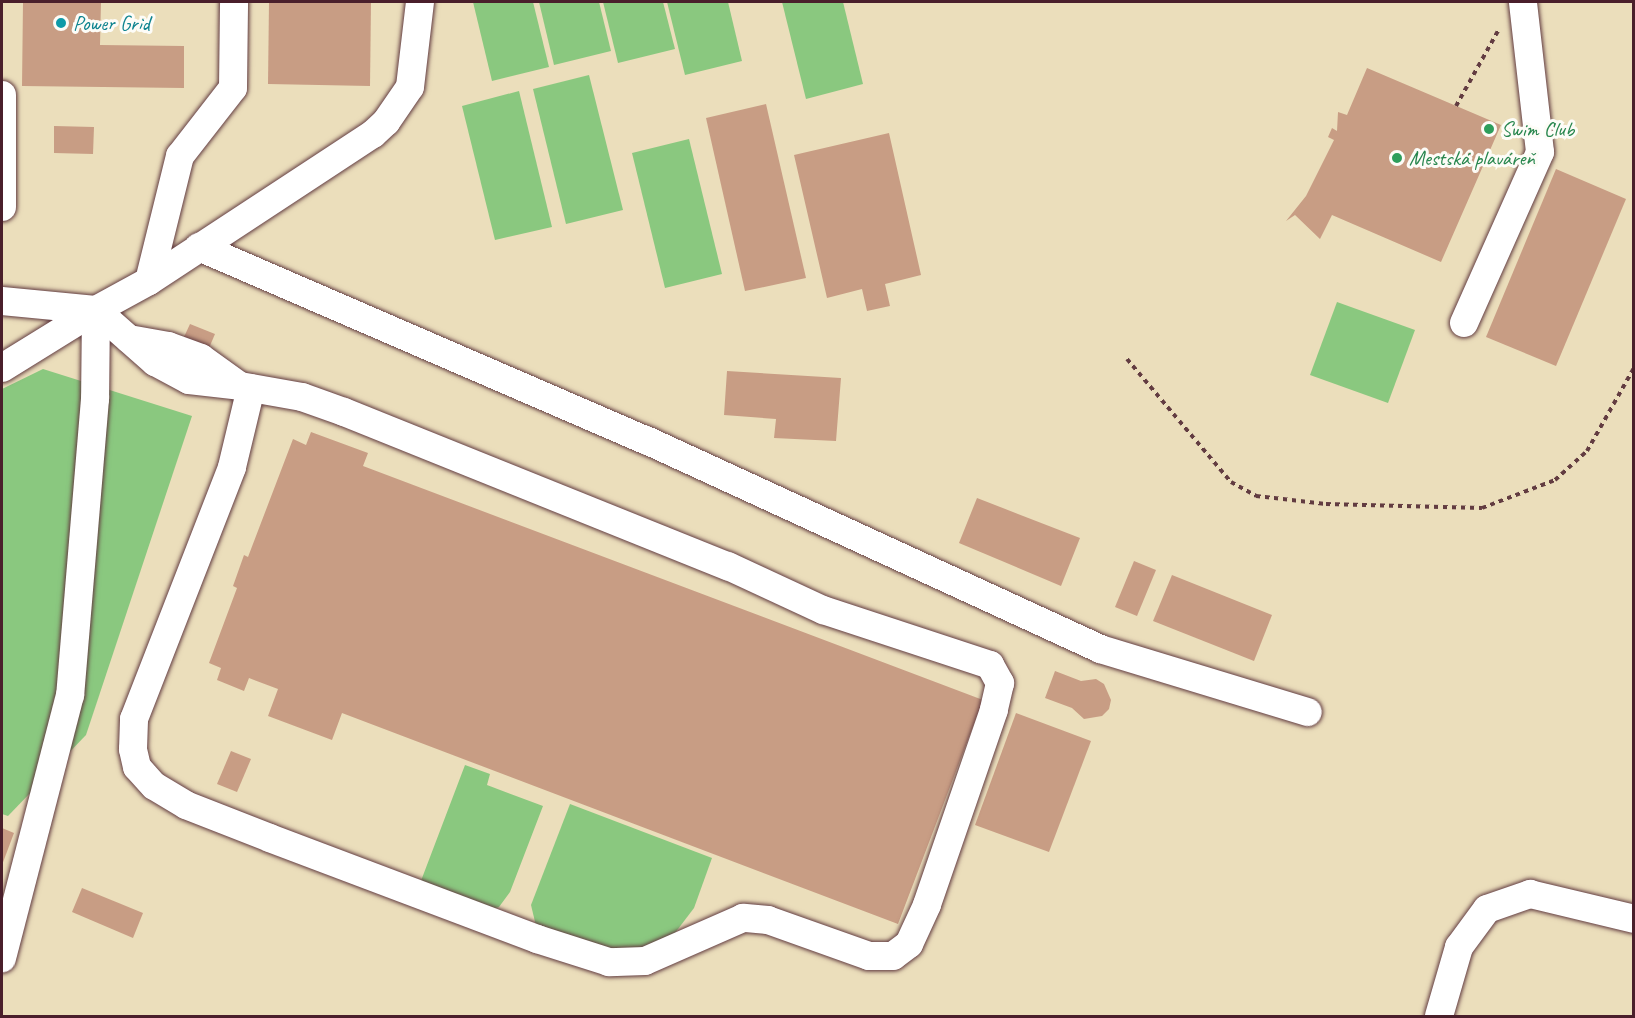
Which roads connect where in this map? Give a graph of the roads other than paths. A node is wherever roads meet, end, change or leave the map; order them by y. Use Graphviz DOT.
graph roads {
  1 [pos="234,2"];
  2 [pos="420,2"];
  3 [pos="1523,2"];
  4 [pos="2,95"];
  5 [pos="2,207"];
  6 [pos="199,247"];
  7 [pos="149,281"];
  8 [pos="2,301"];
  9 [pos="96,310"];
  10 [pos="1464,323"];
  11 [pos="2,368"];
  12 [pos="246,387"];
  13 [pos="1308,712"];
  14 [pos="1634,919"];
  15 [pos="2,958"];
  16 [pos="1439,1017"];
  1 -- 7 [label="lane"];
  2 -- 6 [label="lane"];
  3 -- 10 [label="lane"];
  4 -- 5 [label="lane"];
  6 -- 7 [label="lane"];
  6 -- 13 [label="lane"];
  7 -- 9 [label="lane"];
  8 -- 9 [label="lane"];
  9 -- 11 [label="lane"];
  9 -- 12 [label="lane"];
  9 -- 15 [label="lane"];
  12 -- 12 [label="lane"];
  14 -- 16 [label="lane"];
}
